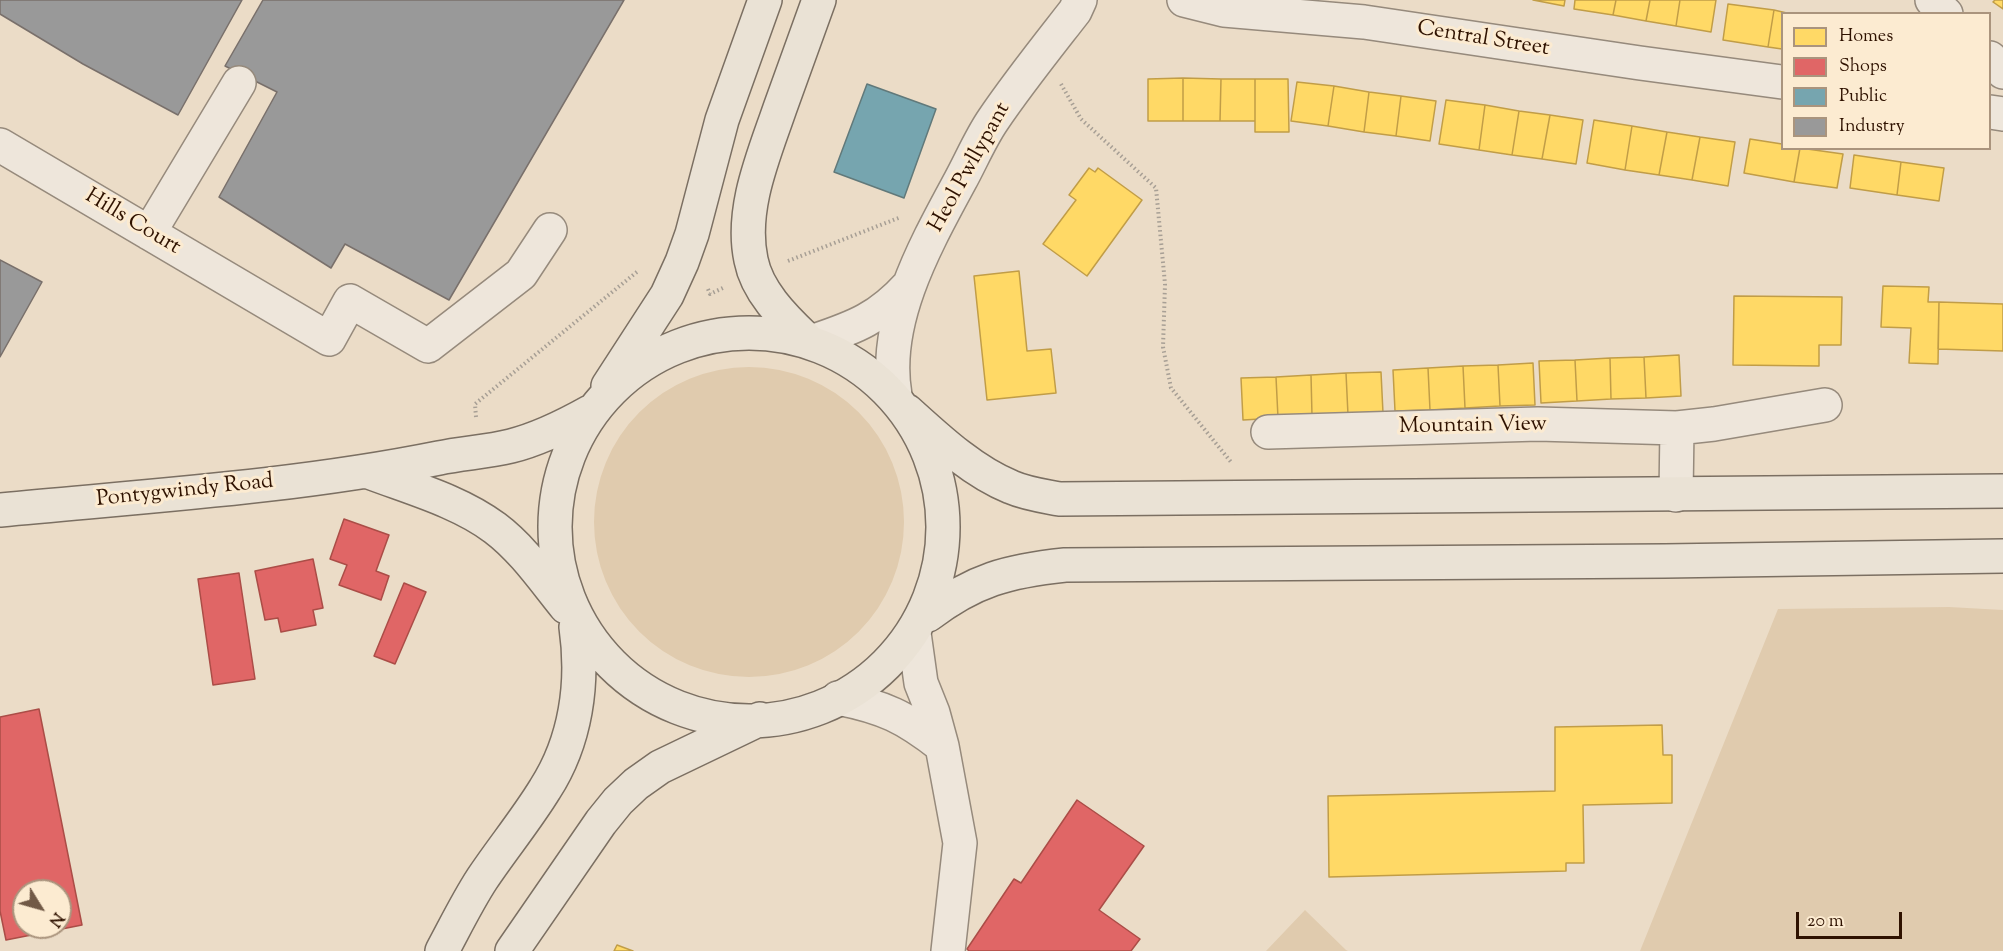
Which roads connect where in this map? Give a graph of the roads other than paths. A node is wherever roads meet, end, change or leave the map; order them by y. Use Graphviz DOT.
graph roads {
  1 [pos="765,0"];
  2 [pos="819,0"];
  3 [pos="1080,0"];
  4 [pos="1184,0"];
  5 [pos="1932,0"];
  6 [pos="1944,12"];
  7 [pos="1991,60"];
  8 [pos="2003,72"];
  9 [pos="1781,82"];
  10 [pos="239,83"];
  11 [pos="0,145"];
  12 [pos="550,230"];
  13 [pos="149,233"];
  14 [pos="911,283"];
  15 [pos="810,339"];
  16 [pos="898,400"];
  17 [pos="1825,405"];
  18 [pos="593,409"];
  19 [pos="1677,428"];
  20 [pos="1268,432"];
  21 [pos="369,472"];
  22 [pos="2003,491"];
  23 [pos="1676,495"];
  24 [pos="0,510"];
  25 [pos="2003,555"];
  26 [pos="574,618"];
  27 [pos="921,624"];
  28 [pos="838,698"];
  29 [pos="760,719"];
  30 [pos="942,747"];
  31 [pos="442,951"];
  32 [pos="513,951"];
  33 [pos="948,951"];
  1 -- 18 [label="main road"];
  2 -- 15 [label="main road"];
  3 -- 14 [label="street, Heol Pwllypant"];
  4 -- 9 [label="street, Central Street"];
  5 -- 6 [label="street"];
  7 -- 8 [label="street"];
  10 -- 13 [label="street"];
  11 -- 13 [label="street, Hills Court"];
  12 -- 13 [label="street, Hills Court"];
  14 -- 15 [label="street, Heol Pwllypant"];
  14 -- 16 [label="street, Heol Pwllypant"];
  15 -- 16 [label="main road"];
  15 -- 18 [label="main road"];
  16 -- 23 [label="main road"];
  16 -- 27 [label="main road"];
  17 -- 19 [label="street, Mountain View"];
  18 -- 21 [label="main road, Pontygwindy Road"];
  18 -- 26 [label="main road"];
  19 -- 20 [label="street, Mountain View"];
  19 -- 23 [label="street"];
  21 -- 24 [label="main road, Pontygwindy Road"];
  21 -- 26 [label="main road, Pontygwindy Road"];
  22 -- 23 [label="main road"];
  25 -- 27 [label="main road"];
  26 -- 29 [label="main road"];
  26 -- 31 [label="main road"];
  27 -- 28 [label="main road"];
  27 -- 30 [label="street"];
  28 -- 29 [label="main road"];
  28 -- 30 [label="street"];
  29 -- 32 [label="main road"];
  30 -- 33 [label="street"];
}
